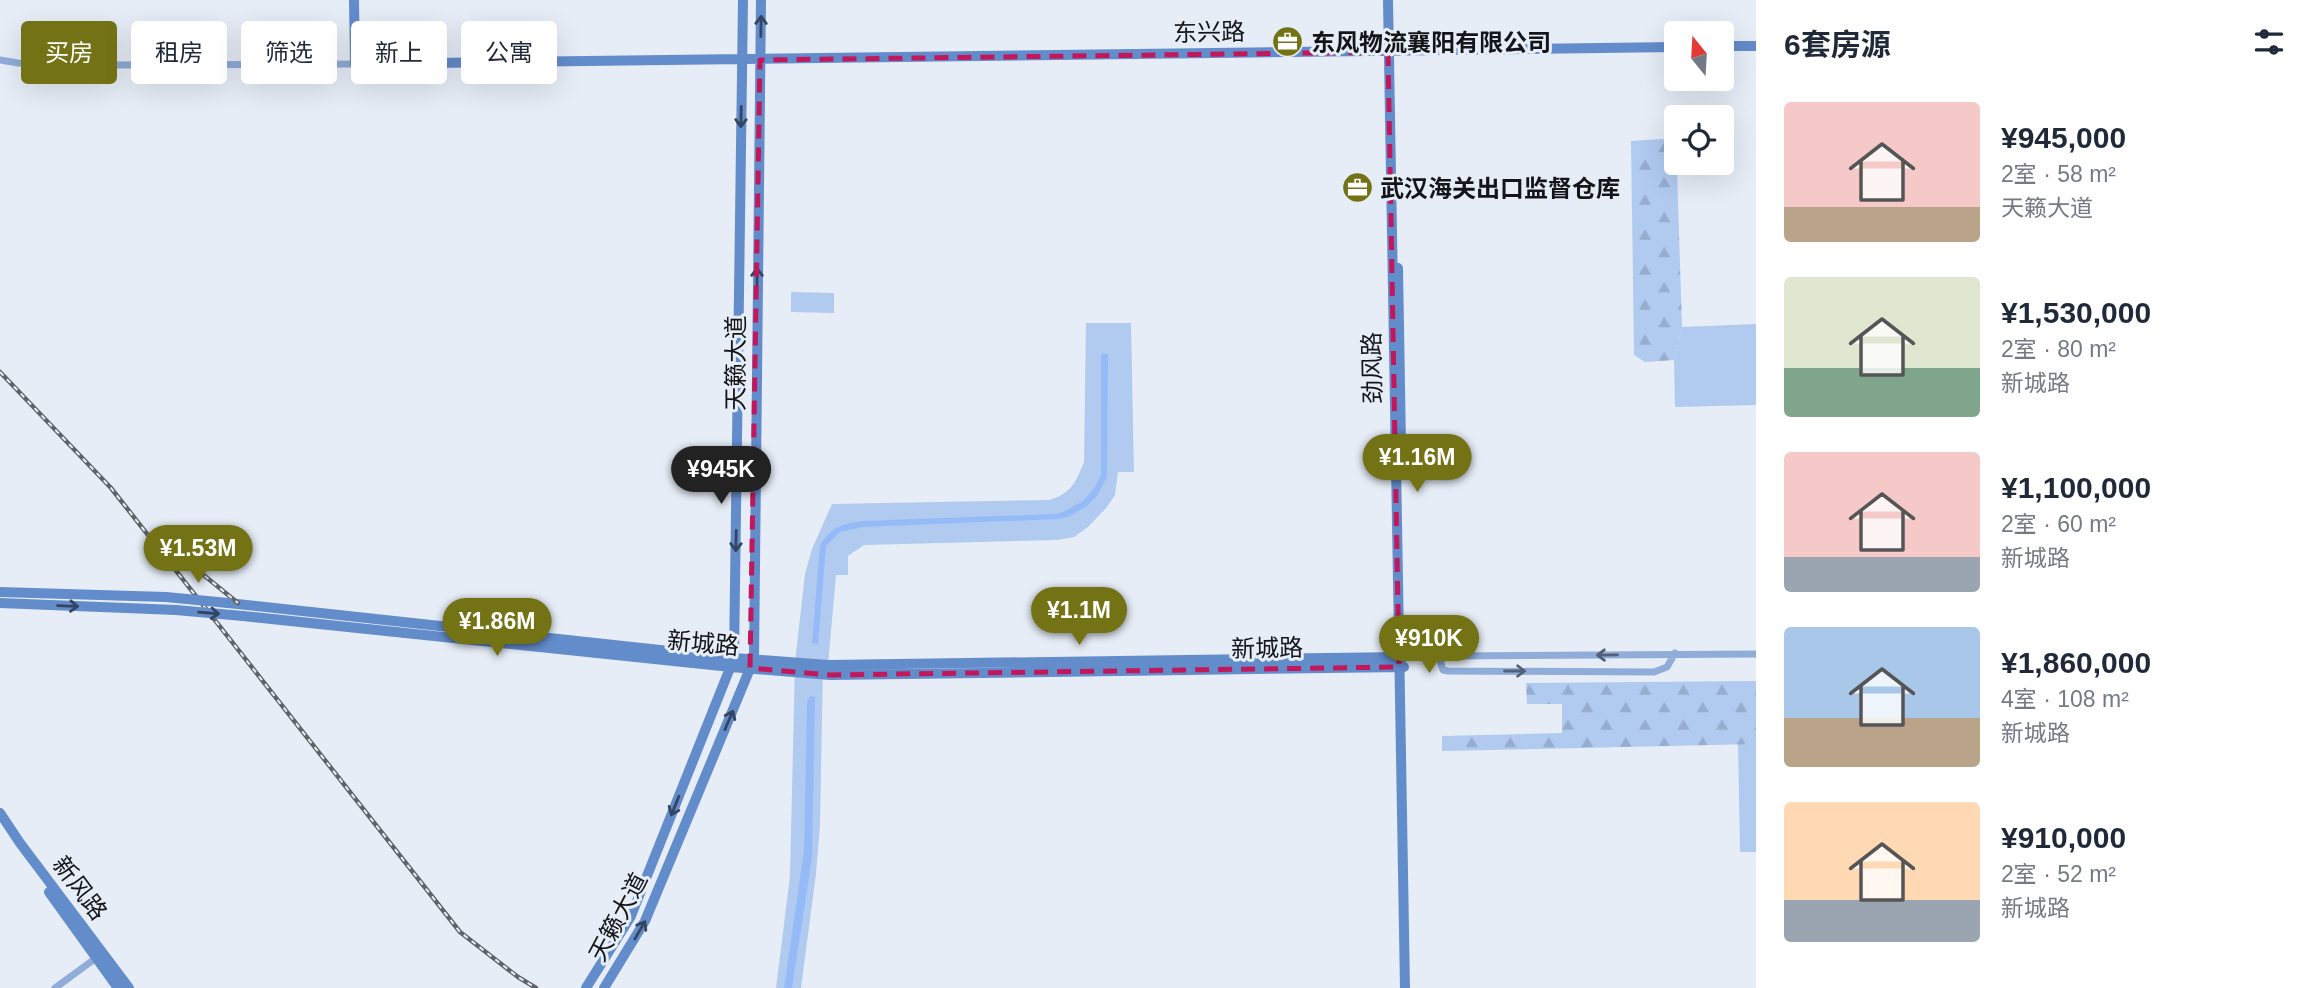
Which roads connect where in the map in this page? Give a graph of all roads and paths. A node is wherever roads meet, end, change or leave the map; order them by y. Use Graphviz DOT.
graph roads {
  1 [pos="354,0"];
  2 [pos="743,0"];
  3 [pos="761,0"];
  4 [pos="1388,0"];
  5 [pos="1394,0"];
  6 [pos="354,21"];
  7 [pos="1734,46"];
  8 [pos="1756,46"];
  9 [pos="1664,47"];
  10 [pos="1391,52"];
  11 [pos="741,59"];
  12 [pos="0,60"];
  13 [pos="760,60"];
  14 [pos="447,63"];
  15 [pos="351,64"];
  16 [pos="0,592"];
  17 [pos="0,603"];
  18 [pos="1675,653"];
  19 [pos="1756,654"];
  20 [pos="732,662"];
  21 [pos="1401,662"];
  22 [pos="752,663"];
  23 [pos="0,813"];
  24 [pos="0,823"];
  25 [pos="96,958"];
  26 [pos="55,988"];
  27 [pos="118,988"];
  28 [pos="129,988"];
  29 [pos="586,988"];
  30 [pos="604,988"];
  31 [pos="1405,988"];
  32 [pos="1411,988"];
  1 -- 6 [label="street"];
  2 -- 11 [label="street, 天籁大道"];
  13 -- 3 [label="street, 天籁大道, one-way"];
  4 -- 10 [label="street, 劲风路"];
  5 -- 10 [label="street, 劲风路"];
  7 -- 8 [label="street"];
  9 -- 10 [label="street, 东兴路"];
  10 -- 13 [label="street, 东兴路"];
  10 -- 21 [label="street, 劲风路"];
  11 -- 13 [label="street, 东兴路"];
  11 -- 14 [label="street, 东兴路"];
  11 -- 20 [label="street, 天籁大道, one-way"];
  12 -- 15 [label="street"];
  22 -- 13 [label="street, 天籁大道, one-way"];
  16 -- 20 [label="street, 新城路, bridge"];
  17 -- 20 [label="street, 新城路, one-way, bridge"];
  18 -- 18 [label="street, one-way"];
  18 -- 19 [label="street"];
  20 -- 22 [label="street, 新城路"];
  20 -- 29 [label="street, 天籁大道, one-way"];
  21 -- 22 [label="street, 新城路"];
  21 -- 31 [label="street, 劲风路"];
  21 -- 32 [label="street, 劲风路"];
  30 -- 22 [label="street, 天籁大道, one-way"];
  23 -- 28 [label="street, 新风路"];
  24 -- 25 [label="street, 新风路"];
  25 -- 26 [label="street"];
  25 -- 27 [label="street, 新风路"];
}
